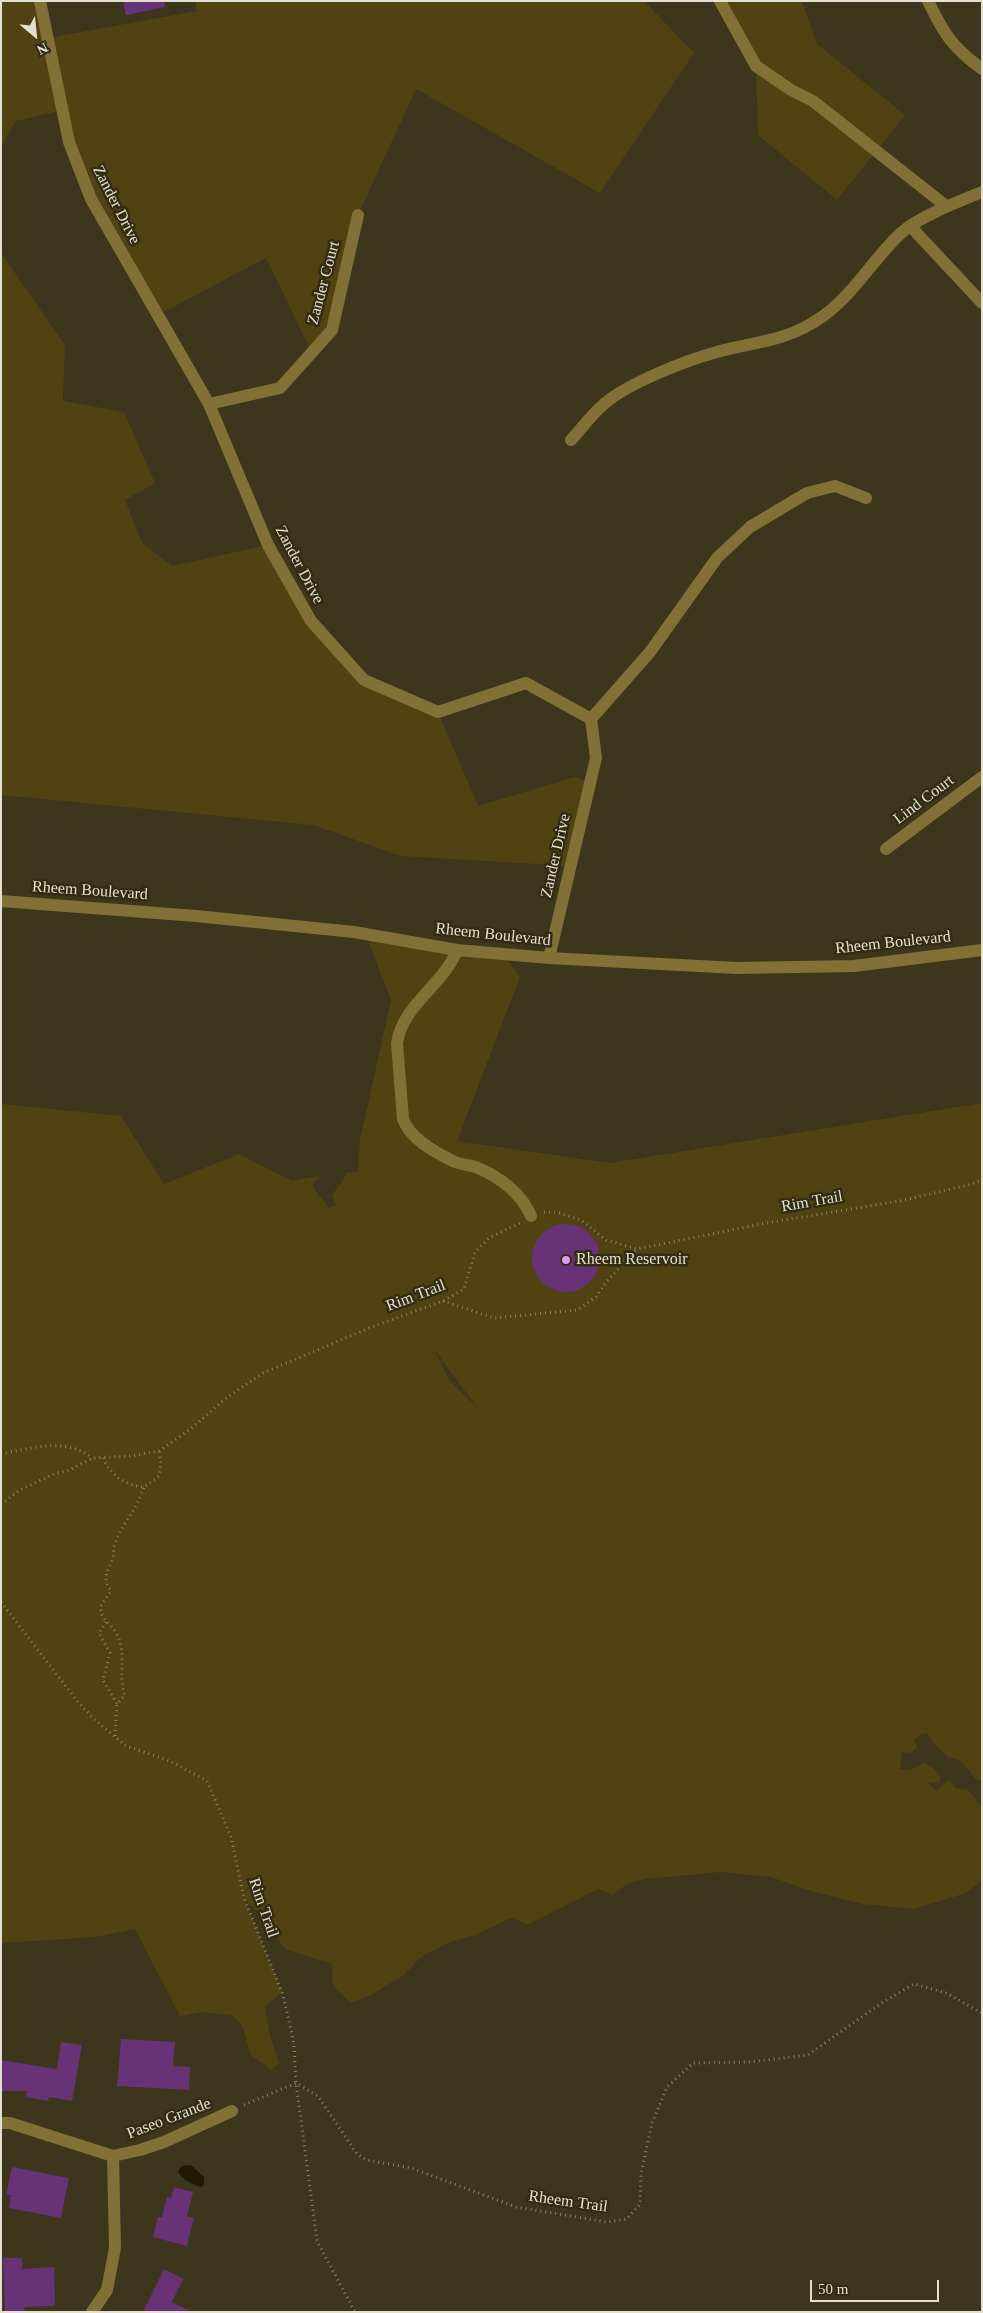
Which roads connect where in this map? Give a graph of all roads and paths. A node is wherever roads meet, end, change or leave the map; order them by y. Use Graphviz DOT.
graph roads {
  1 [pos="40,1"];
  2 [pos="720,1"];
  3 [pos="928,1"];
  4 [pos="982,70"];
  5 [pos="982,192"];
  6 [pos="946,206"];
  7 [pos="358,215"];
  8 [pos="911,227"];
  9 [pos="982,304"];
  10 [pos="209,404"];
  11 [pos="571,440"];
  12 [pos="866,498"];
  13 [pos="591,718"];
  14 [pos="982,777"];
  15 [pos="886,849"];
  16 [pos="1,901"];
  17 [pos="457,950"];
  18 [pos="982,950"];
  19 [pos="548,958"];
  20 [pos="982,1180"];
  21 [pos="531,1216"];
  22 [pos="637,1249"];
  23 [pos="443,1302"];
  24 [pos="159,1451"];
  25 [pos="1,1454"];
  26 [pos="93,1458"];
  27 [pos="103,1458"];
  28 [pos="144,1487"];
  29 [pos="1,1504"];
  30 [pos="1,1602"];
  31 [pos="106,1622"];
  32 [pos="117,1704"];
  33 [pos="114,1736"];
  34 [pos="982,2013"];
  35 [pos="296,2083"];
  36 [pos="232,2111"];
  37 [pos="1,2124"];
  38 [pos="113,2156"];
  39 [pos="92,2312"];
  40 [pos="355,2312"];
  1 -- 10 [label="street, Zander Drive"];
  2 -- 6 [label="street"];
  3 -- 4 [label="street"];
  5 -- 6 [label="street"];
  6 -- 8 [label="street"];
  7 -- 10 [label="street, Zander Court"];
  8 -- 9 [label="street"];
  8 -- 11 [label="street"];
  10 -- 13 [label="street, Zander Drive"];
  12 -- 13 [label="street"];
  13 -- 19 [label="street, Zander Drive"];
  14 -- 15 [label="street, Lind Court"];
  16 -- 17 [label="street, Rheem Boulevard"];
  17 -- 19 [label="street, Rheem Boulevard"];
  17 -- 21 [label="street"];
  18 -- 19 [label="street, Rheem Boulevard"];
  20 -- 22 [label="path, Rim Trail"];
  21 -- 22 [label="path, Rim Trail"];
  21 -- 23 [label="path, Rim Trail"];
  22 -- 23 [label="path"];
  23 -- 24 [label="path, Rim Trail"];
  24 -- 27 [label="path, Rim Trail"];
  24 -- 28 [label="path"];
  25 -- 26 [label="path"];
  26 -- 27 [label="path, Rim Trail"];
  26 -- 29 [label="path, Rim Trail"];
  27 -- 28 [label="path"];
  28 -- 31 [label="path"];
  30 -- 33 [label="path, Rim Trail"];
  31 -- 32 [label="path"];
  31 -- 32 [label="path"];
  32 -- 33 [label="path"];
  33 -- 35 [label="path, Rim Trail"];
  34 -- 35 [label="path, Rheem Trail"];
  35 -- 36 [label="path"];
  35 -- 40 [label="path, Rim Trail"];
  36 -- 38 [label="street, Paseo Grande"];
  37 -- 38 [label="street, Paseo Grande"];
  38 -- 39 [label="street"];
}
